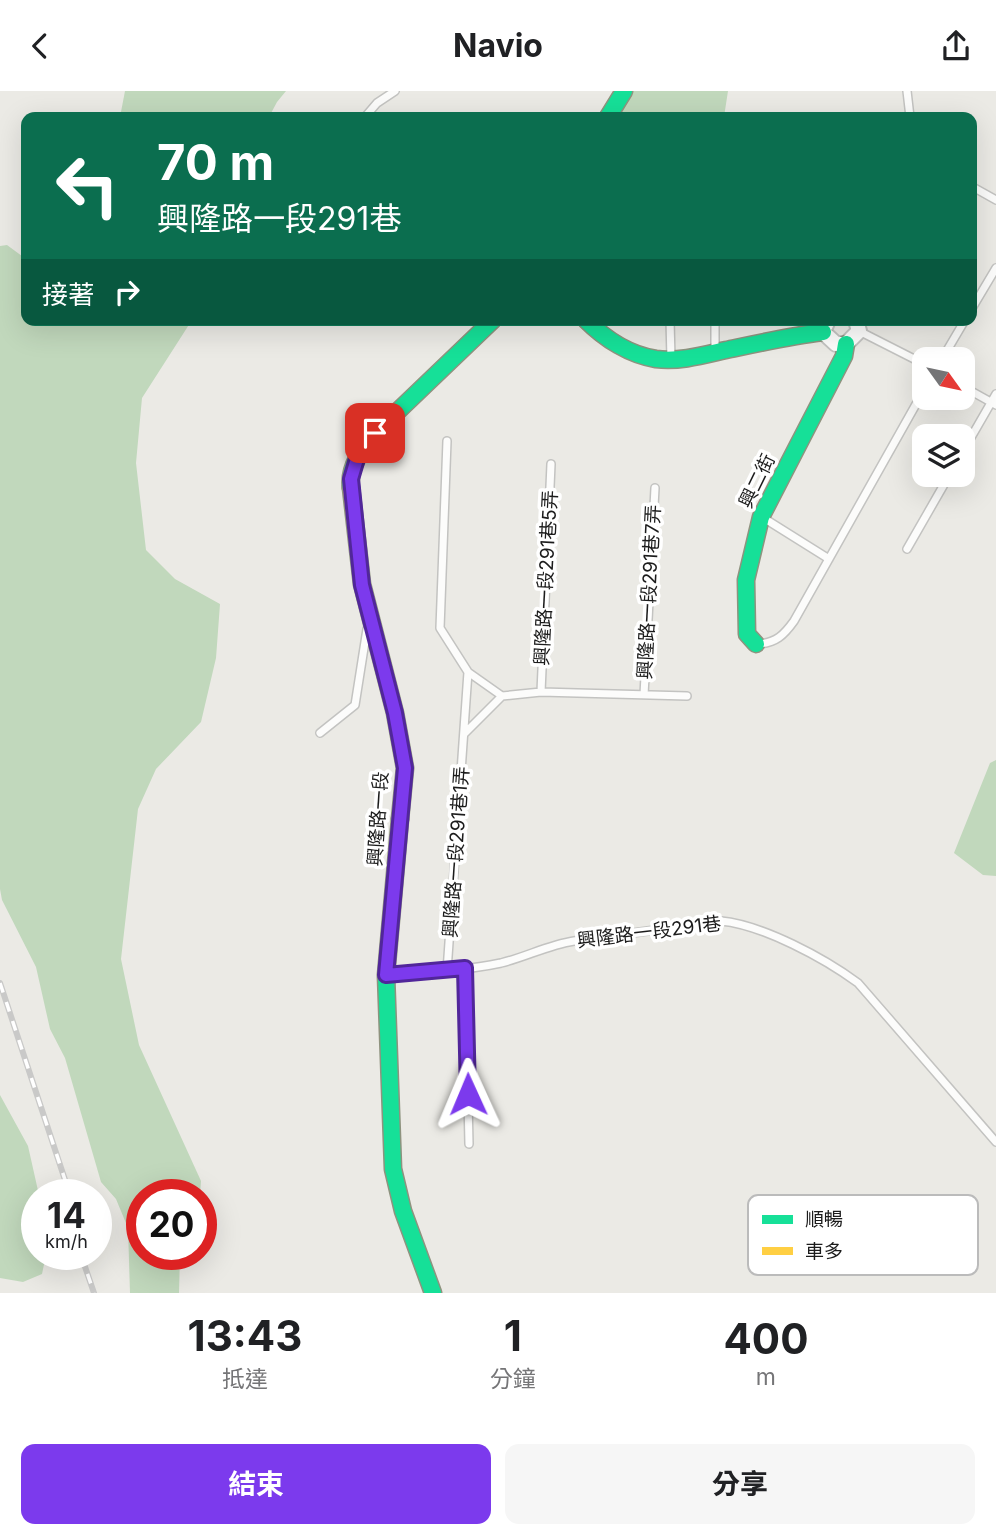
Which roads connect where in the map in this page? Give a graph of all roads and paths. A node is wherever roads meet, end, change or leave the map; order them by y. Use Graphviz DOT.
graph roads {
  1 [pos="395,91"];
  2 [pos="624,91"];
  3 [pos="907,91"];
  4 [pos="369,112"];
  5 [pos="611,112"];
  6 [pos="909,112"];
  7 [pos="977,189"];
  8 [pos="996,200"];
  9 [pos="996,268"];
  10 [pos="977,300"];
  11 [pos="487,326"];
  12 [pos="591,326"];
  13 [pos="670,326"];
  14 [pos="715,326"];
  15 [pos="825,326"];
  16 [pos="857,326"];
  17 [pos="861,326"];
  18 [pos="961,326"];
  19 [pos="846,344"];
  20 [pos="949,347"];
  21 [pos="715,352"];
  22 [pos="912,357"];
  23 [pos="671,360"];
  24 [pos="975,393"];
  25 [pos="996,394"];
  26 [pos="994,404"];
  27 [pos="913,410"];
  28 [pos="975,433"];
  29 [pos="447,441"];
  30 [pos="551,464"];
  31 [pos="943,487"];
  32 [pos="655,488"];
  33 [pos="761,517"];
  34 [pos="907,549"];
  35 [pos="829,559"];
  36 [pos="369,614"];
  37 [pos="756,644"];
  38 [pos="468,672"];
  39 [pos="541,692"];
  40 [pos="644,695"];
  41 [pos="502,696"];
  42 [pos="687,697"];
  43 [pos="320,733"];
  44 [pos="465,734"];
  45 [pos="465,968"];
  46 [pos="447,971"];
  47 [pos="386,975"];
  48 [pos="996,1142"];
  49 [pos="469,1144"];
  50 [pos="433,1293"];
  1 -- 4 [label="lane"];
  2 -- 5 [label="street"];
  3 -- 6 [label="lane"];
  7 -- 8 [label="lane"];
  9 -- 10 [label="lane"];
  11 -- 36 [label="street, 興隆路一段"];
  12 -- 23 [label="street"];
  13 -- 23 [label="lane"];
  14 -- 21 [label="lane"];
  15 -- 19 [label="street"];
  15 -- 21 [label="street"];
  16 -- 19 [label="street"];
  17 -- 22 [label="lane"];
  18 -- 20 [label="lane"];
  19 -- 33 [label="street, 興二街"];
  21 -- 23 [label="street"];
  24 -- 26 [label="lane"];
  25 -- 26 [label="lane"];
  26 -- 28 [label="lane"];
  27 -- 35 [label="lane"];
  29 -- 38 [label="lane"];
  30 -- 39 [label="lane, 興隆路一段291巷5弄"];
  31 -- 34 [label="lane"];
  32 -- 40 [label="lane, 興隆路一段291巷7弄"];
  33 -- 35 [label="lane"];
  33 -- 37 [label="street, 興二街"];
  35 -- 37 [label="lane"];
  36 -- 43 [label="lane"];
  36 -- 47 [label="street, 興隆路一段"];
  38 -- 41 [label="lane"];
  38 -- 44 [label="lane, 興隆路一段291巷1弄"];
  39 -- 40 [label="lane"];
  39 -- 41 [label="lane"];
  40 -- 42 [label="lane"];
  41 -- 44 [label="lane"];
  44 -- 46 [label="lane, 興隆路一段291巷1弄"];
  45 -- 46 [label="lane, 興隆路一段291巷"];
  45 -- 48 [label="lane, 興隆路一段291巷"];
  45 -- 49 [label="lane"];
  46 -- 47 [label="lane, 興隆路一段291巷"];
  47 -- 50 [label="street, 興隆路一段"];
}
